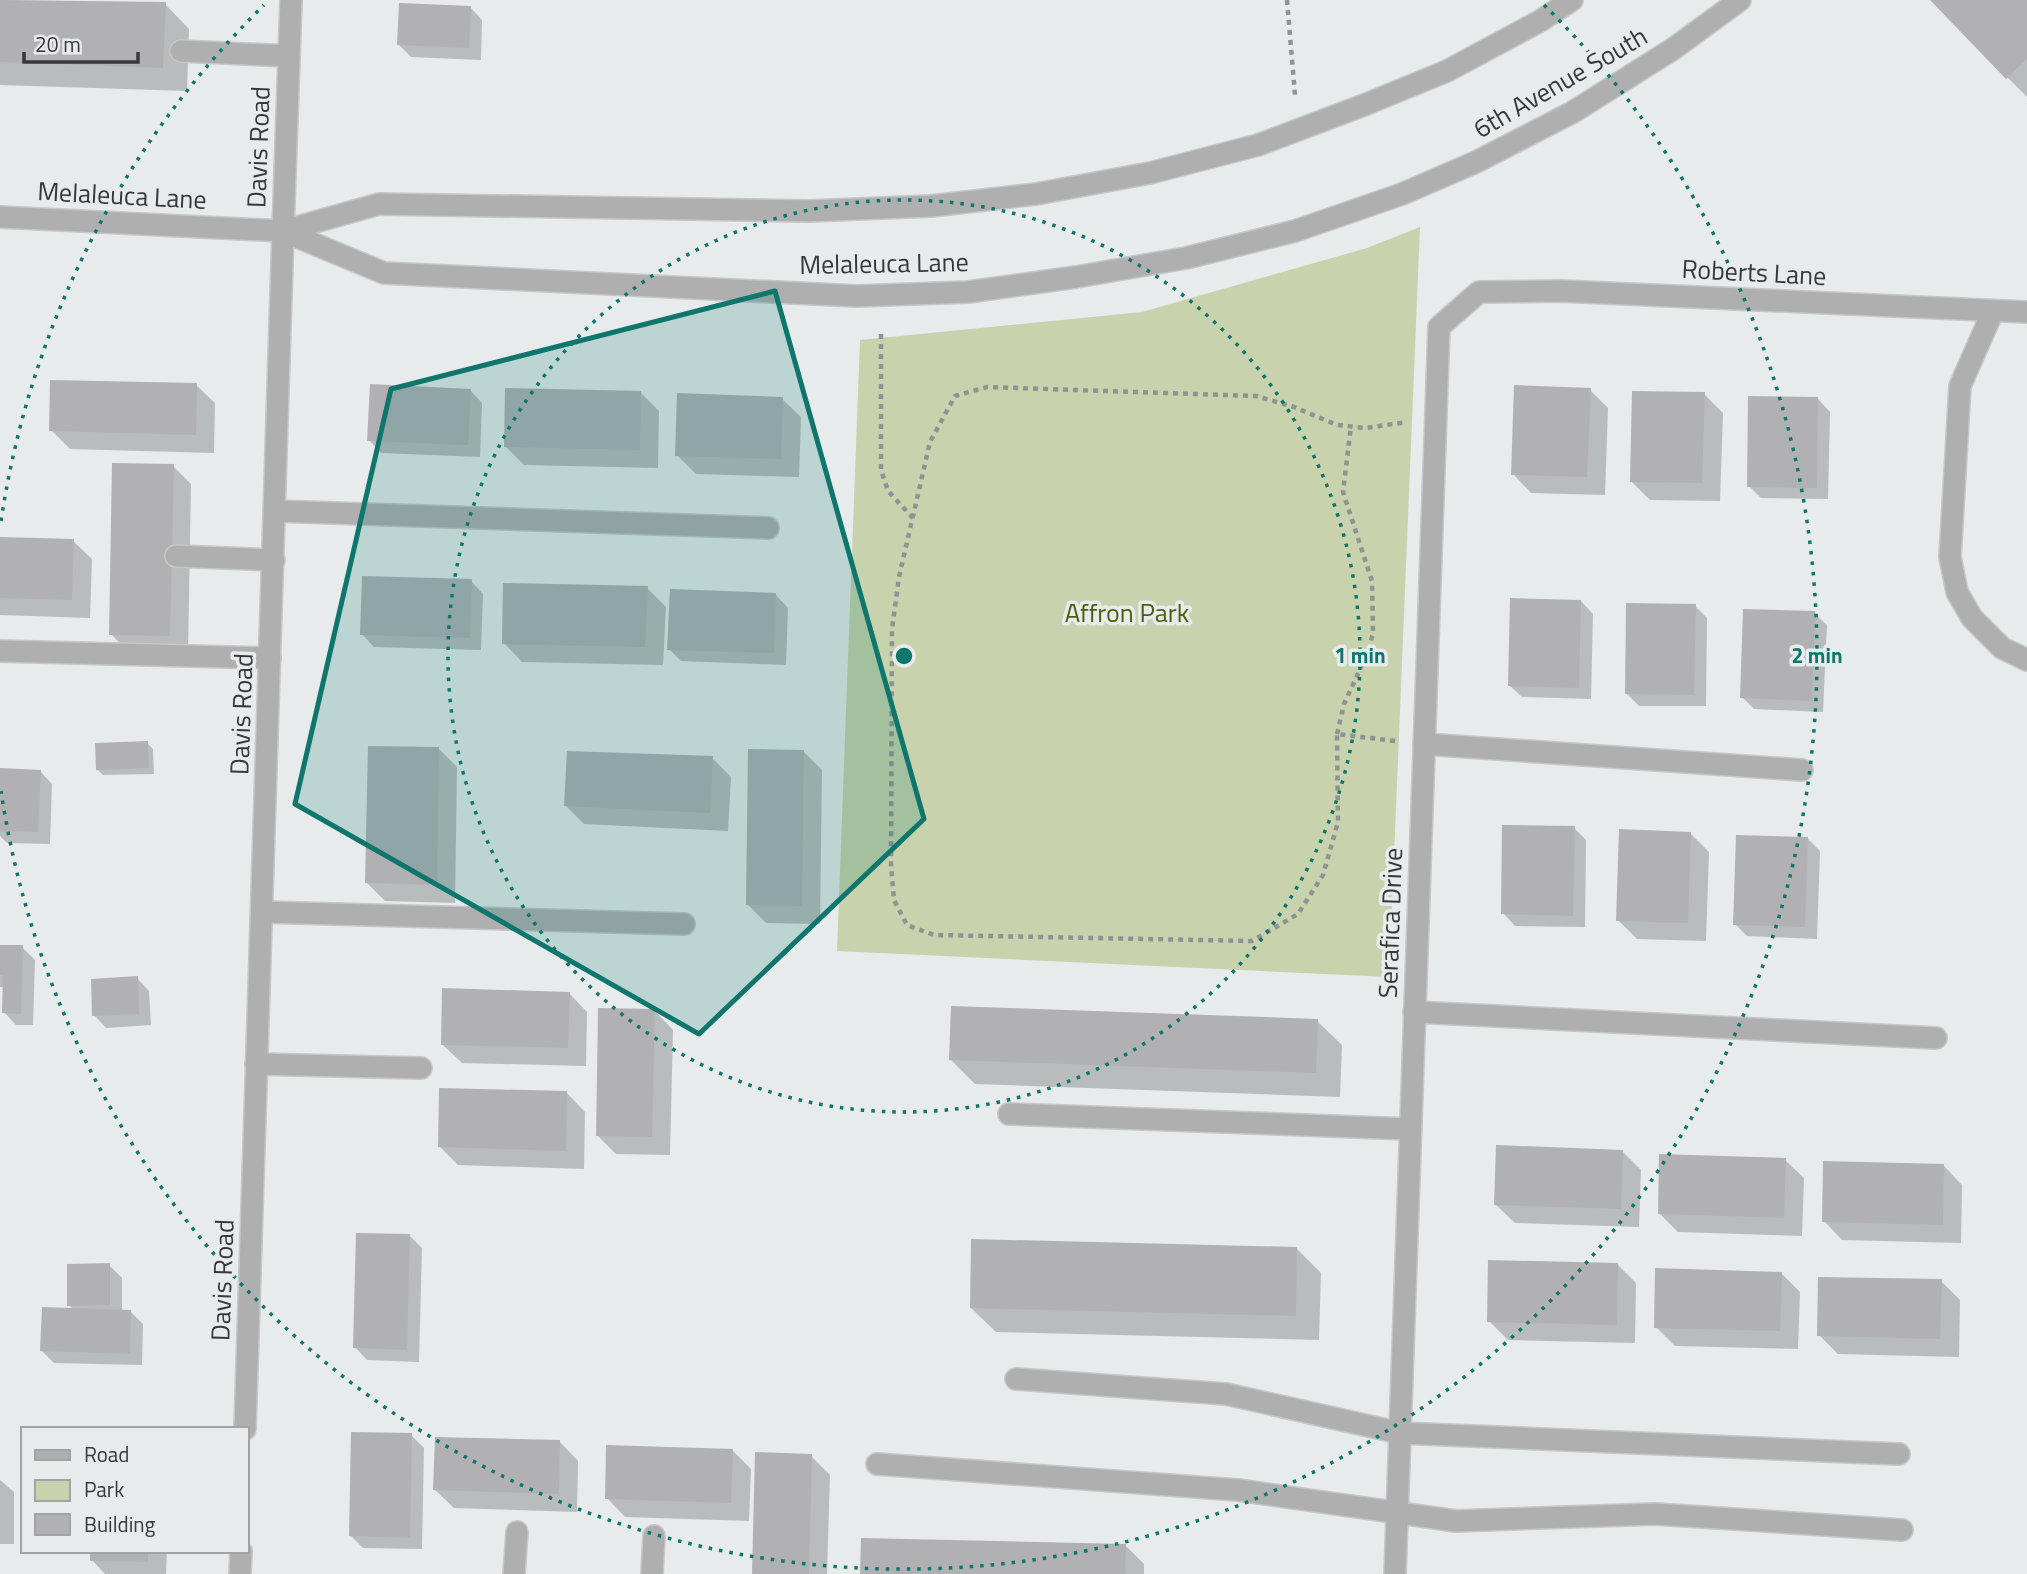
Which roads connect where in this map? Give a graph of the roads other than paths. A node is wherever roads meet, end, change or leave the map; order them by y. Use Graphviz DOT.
graph roads {
  1 [pos="291,0"];
  2 [pos="1572,0"];
  3 [pos="1740,0"];
  4 [pos="181,51"];
  5 [pos="289,56"];
  6 [pos="1476,162"];
  7 [pos="0,217"];
  8 [pos="283,231"];
  9 [pos="1479,292"];
  10 [pos="1993,311"];
  11 [pos="2027,313"];
  12 [pos="275,511"];
  13 [pos="768,528"];
  14 [pos="176,556"];
  15 [pos="274,560"];
  16 [pos="0,651"];
  17 [pos="270,659"];
  18 [pos="2027,660"];
  19 [pos="1424,744"];
  20 [pos="1802,770"];
  21 [pos="263,912"];
  22 [pos="684,924"];
  23 [pos="1414,1012"];
  24 [pos="1936,1038"];
  25 [pos="257,1064"];
  26 [pos="421,1068"];
  27 [pos="1009,1114"];
  28 [pos="1410,1129"];
  29 [pos="1016,1379"];
  30 [pos="245,1427"];
  31 [pos="1400,1433"];
  32 [pos="1899,1454"];
  33 [pos="877,1464"];
  34 [pos="1397,1514"];
  35 [pos="1902,1530"];
  36 [pos="517,1532"];
  37 [pos="654,1536"];
  38 [pos="241,1553"];
  39 [pos="240,1574"];
  40 [pos="514,1574"];
  41 [pos="652,1574"];
  42 [pos="1395,1574"];
  1 -- 5 [label="street, Davis Road"];
  2 -- 8 [label="street, Melaleuca Lane"];
  3 -- 6 [label="street, 6th Avenue South"];
  4 -- 5 [label="street"];
  5 -- 8 [label="street, Davis Road"];
  6 -- 8 [label="street, Melaleuca Lane"];
  7 -- 8 [label="street, Melaleuca Lane"];
  8 -- 12 [label="street, Davis Road"];
  9 -- 10 [label="street, Roberts Lane"];
  9 -- 19 [label="street, Serafica Drive"];
  10 -- 11 [label="street, Roberts Lane"];
  10 -- 18 [label="street"];
  12 -- 13 [label="street"];
  12 -- 15 [label="street, Davis Road"];
  14 -- 15 [label="street"];
  15 -- 17 [label="street, Davis Road"];
  16 -- 17 [label="street"];
  17 -- 21 [label="street, Davis Road"];
  19 -- 20 [label="street"];
  19 -- 23 [label="street, Serafica Drive"];
  21 -- 22 [label="street"];
  21 -- 25 [label="street, Davis Road"];
  23 -- 24 [label="street"];
  23 -- 28 [label="street, Serafica Drive"];
  25 -- 26 [label="street"];
  25 -- 30 [label="street, Davis Road"];
  27 -- 28 [label="street"];
  28 -- 31 [label="street, Serafica Drive"];
  29 -- 31 [label="street"];
  31 -- 32 [label="street"];
  31 -- 34 [label="street, Serafica Drive"];
  33 -- 34 [label="street"];
  34 -- 35 [label="street"];
  34 -- 42 [label="street, Serafica Drive"];
  36 -- 40 [label="street"];
  37 -- 41 [label="street"];
  38 -- 39 [label="street"];
}
